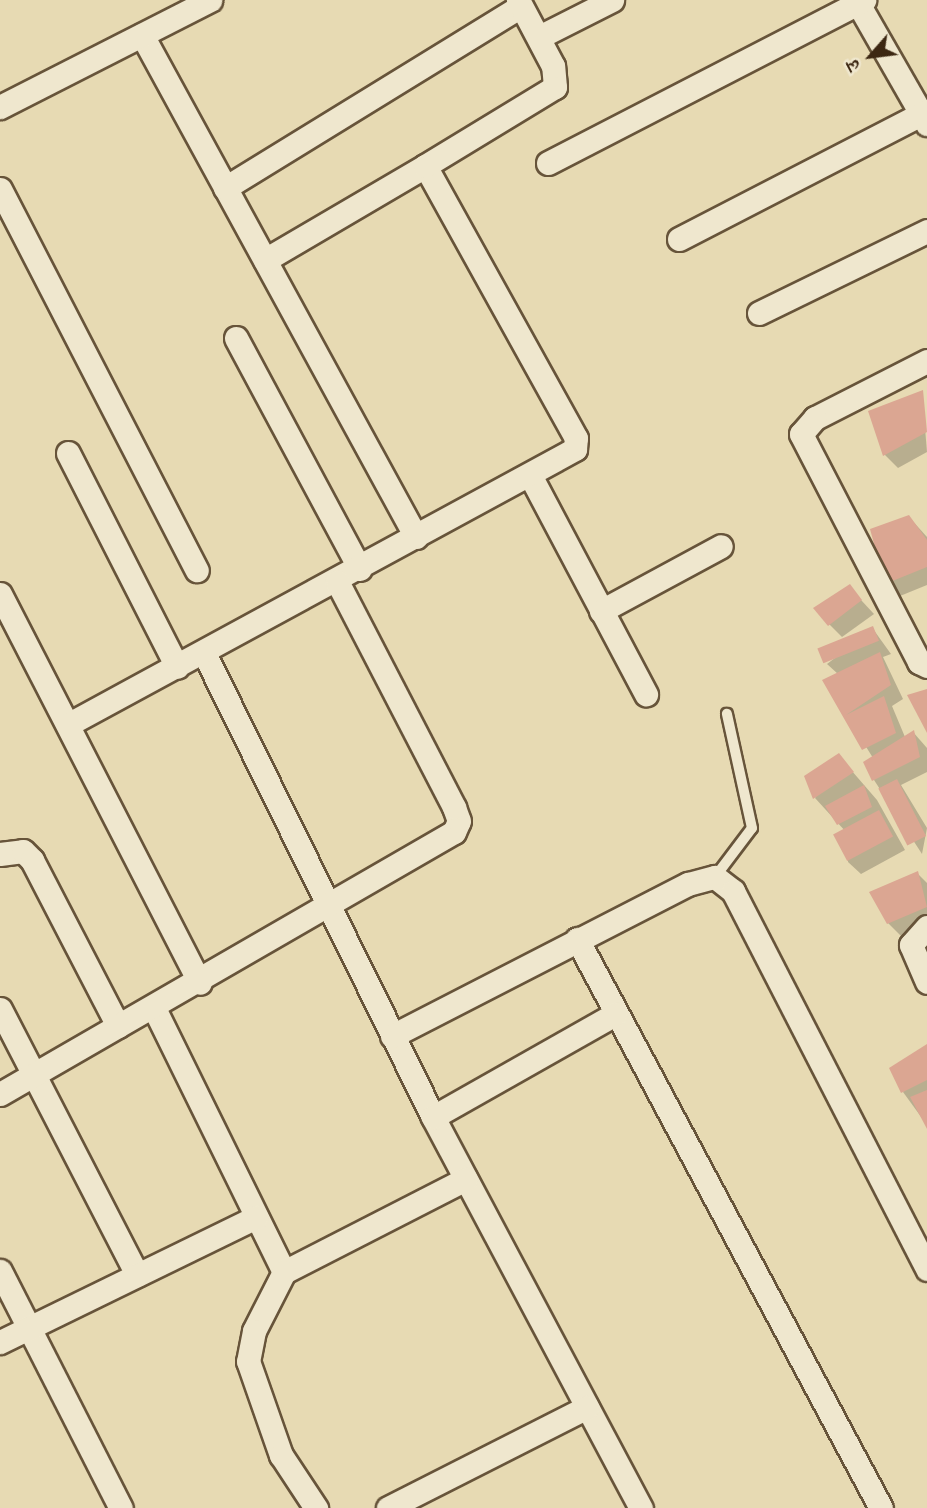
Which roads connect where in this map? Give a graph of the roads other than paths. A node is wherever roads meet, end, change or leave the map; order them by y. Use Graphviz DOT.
graph roads {
  1 [pos="210,0"];
  2 [pos="612,0"];
  3 [pos="859,1"];
  4 [pos="520,3"];
  5 [pos="142,35"];
  6 [pos="539,37"];
  7 [pos="0,107"];
  8 [pos="925,116"];
  9 [pos="548,163"];
  10 [pos="425,166"];
  11 [pos="225,187"];
  12 [pos="0,189"];
  13 [pos="927,231"];
  14 [pos="679,239"];
  15 [pos="265,260"];
  16 [pos="759,313"];
  17 [pos="236,338"];
  18 [pos="927,361"];
  19 [pos="68,453"];
  20 [pos="531,477"];
  21 [pos="416,537"];
  22 [pos="721,546"];
  23 [pos="360,569"];
  24 [pos="197,570"];
  25 [pos="337,581"];
  26 [pos="0,594"];
  27 [pos="601,611"];
  28 [pos="204,653"];
  29 [pos="927,666"];
  30 [pos="177,667"];
  31 [pos="646,694"];
  32 [pos="727,714"];
  33 [pos="69,724"];
  34 [pos="0,854"];
  35 [pos="715,877"];
  36 [pos="329,909"];
  37 [pos="927,927"];
  38 [pos="577,939"];
  39 [pos="927,982"];
  40 [pos="200,983"];
  41 [pos="154,1008"];
  42 [pos="0,1009"];
  43 [pos="615,1014"];
  44 [pos="118,1027"];
  45 [pos="392,1035"];
  46 [pos="34,1075"];
  47 [pos="0,1094"];
  48 [pos="433,1117"];
  49 [pos="466,1179"];
  50 [pos="256,1217"];
  51 [pos="927,1269"];
  52 [pos="0,1271"];
  53 [pos="284,1272"];
  54 [pos="137,1275"];
  55 [pos="29,1328"];
  56 [pos="0,1342"];
  57 [pos="587,1407"];
  58 [pos="121,1508"];
  59 [pos="316,1508"];
  60 [pos="388,1508"];
  61 [pos="641,1508"];
  62 [pos="881,1508"];
  1 -- 5 [label="street"];
  2 -- 6 [label="street"];
  3 -- 8 [label="street"];
  3 -- 9 [label="street"];
  4 -- 6 [label="street"];
  4 -- 11 [label="street"];
  5 -- 7 [label="street"];
  5 -- 11 [label="street"];
  6 -- 10 [label="street"];
  8 -- 14 [label="street"];
  10 -- 15 [label="street"];
  10 -- 20 [label="street"];
  11 -- 15 [label="street"];
  12 -- 24 [label="street"];
  13 -- 16 [label="street"];
  15 -- 21 [label="street"];
  17 -- 23 [label="street"];
  18 -- 29 [label="street"];
  19 -- 30 [label="street"];
  20 -- 21 [label="street"];
  20 -- 27 [label="street"];
  21 -- 23 [label="street"];
  22 -- 27 [label="street"];
  23 -- 25 [label="street"];
  25 -- 28 [label="street"];
  25 -- 36 [label="street"];
  26 -- 33 [label="street"];
  27 -- 31 [label="street"];
  28 -- 30 [label="street"];
  28 -- 36 [label="street"];
  30 -- 33 [label="street"];
  32 -- 35 [label="lane"];
  33 -- 40 [label="street"];
  34 -- 44 [label="street"];
  35 -- 38 [label="street"];
  35 -- 51 [label="street"];
  36 -- 40 [label="street"];
  36 -- 45 [label="street"];
  37 -- 39 [label="street"];
  38 -- 43 [label="street"];
  38 -- 45 [label="street"];
  40 -- 41 [label="street"];
  41 -- 44 [label="street"];
  41 -- 50 [label="street"];
  42 -- 46 [label="street"];
  43 -- 48 [label="street"];
  43 -- 62 [label="street"];
  44 -- 46 [label="street"];
  45 -- 48 [label="street"];
  46 -- 47 [label="street"];
  46 -- 54 [label="street"];
  48 -- 49 [label="street"];
  49 -- 53 [label="street"];
  49 -- 57 [label="street"];
  50 -- 53 [label="street"];
  50 -- 54 [label="street"];
  52 -- 55 [label="street"];
  53 -- 59 [label="street"];
  54 -- 55 [label="street"];
  55 -- 56 [label="street"];
  55 -- 58 [label="street"];
  57 -- 60 [label="street"];
  57 -- 61 [label="street"];
}
